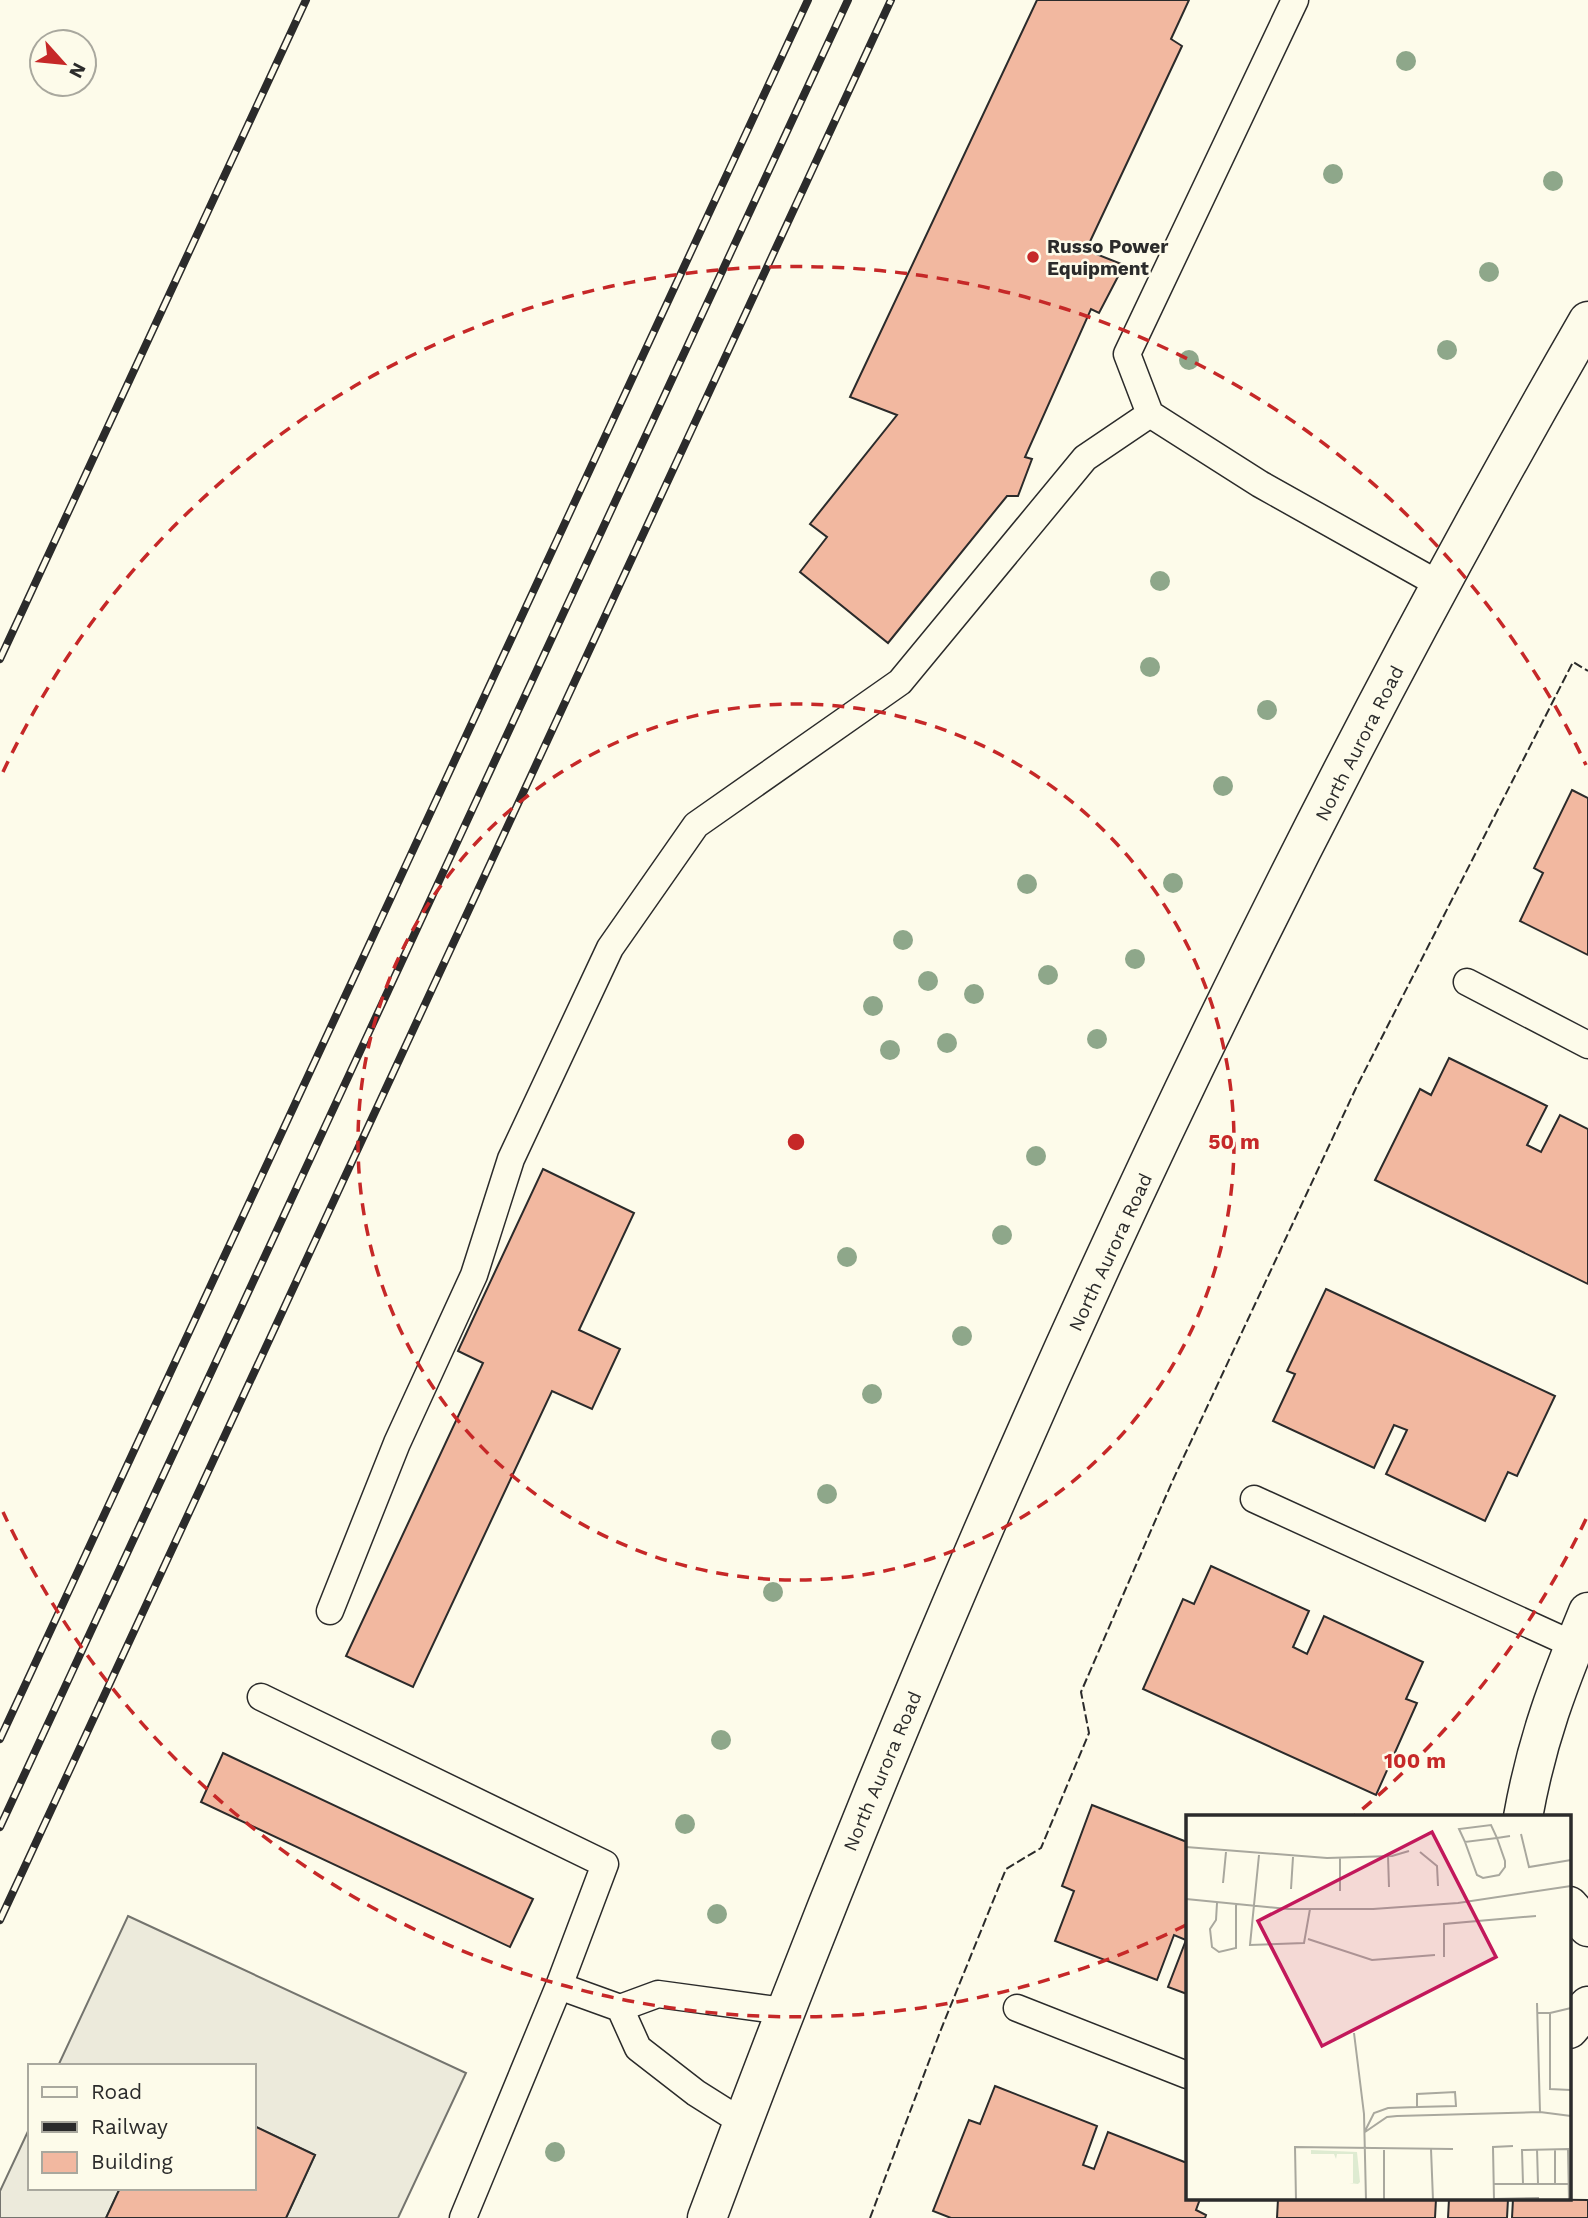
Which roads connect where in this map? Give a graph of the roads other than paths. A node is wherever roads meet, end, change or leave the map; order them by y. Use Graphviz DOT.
graph roads {
  1 [pos="1295,0"];
  2 [pos="1588,321"];
  3 [pos="1150,414"];
  4 [pos="1442,586"];
  5 [pos="1467,982"];
  6 [pos="1588,1045"];
  7 [pos="1254,1499"];
  8 [pos="330,1611"];
  9 [pos="1581,1628"];
  10 [pos="261,1697"];
  11 [pos="1523,1815"];
  12 [pos="1570,1907"];
  13 [pos="1588,1927"];
  14 [pos="559,1986"];
  15 [pos="1588,2006"];
  16 [pos="620,2008"];
  17 [pos="1017,2008"];
  18 [pos="784,2011"];
  19 [pos="1570,2028"];
  20 [pos="1186,2075"];
  21 [pos="742,2122"];
  22 [pos="463,2218"];
  23 [pos="707,2218"];
  1 -- 3 [label="lane"];
  2 -- 4 [label="main road, North Aurora Road"];
  3 -- 4 [label="lane"];
  3 -- 8 [label="lane"];
  4 -- 18 [label="main road, North Aurora Road"];
  5 -- 6 [label="lane"];
  7 -- 9 [label="lane"];
  9 -- 11 [label="main road"];
  10 -- 14 [label="lane"];
  12 -- 13 [label="main road"];
  14 -- 16 [label="lane"];
  14 -- 22 [label="lane"];
  15 -- 19 [label="main road"];
  16 -- 18 [label="lane"];
  16 -- 21 [label="lane"];
  17 -- 20 [label="lane"];
  18 -- 21 [label="main road, North Aurora Road"];
  21 -- 23 [label="main road, North Aurora Road"];
}
